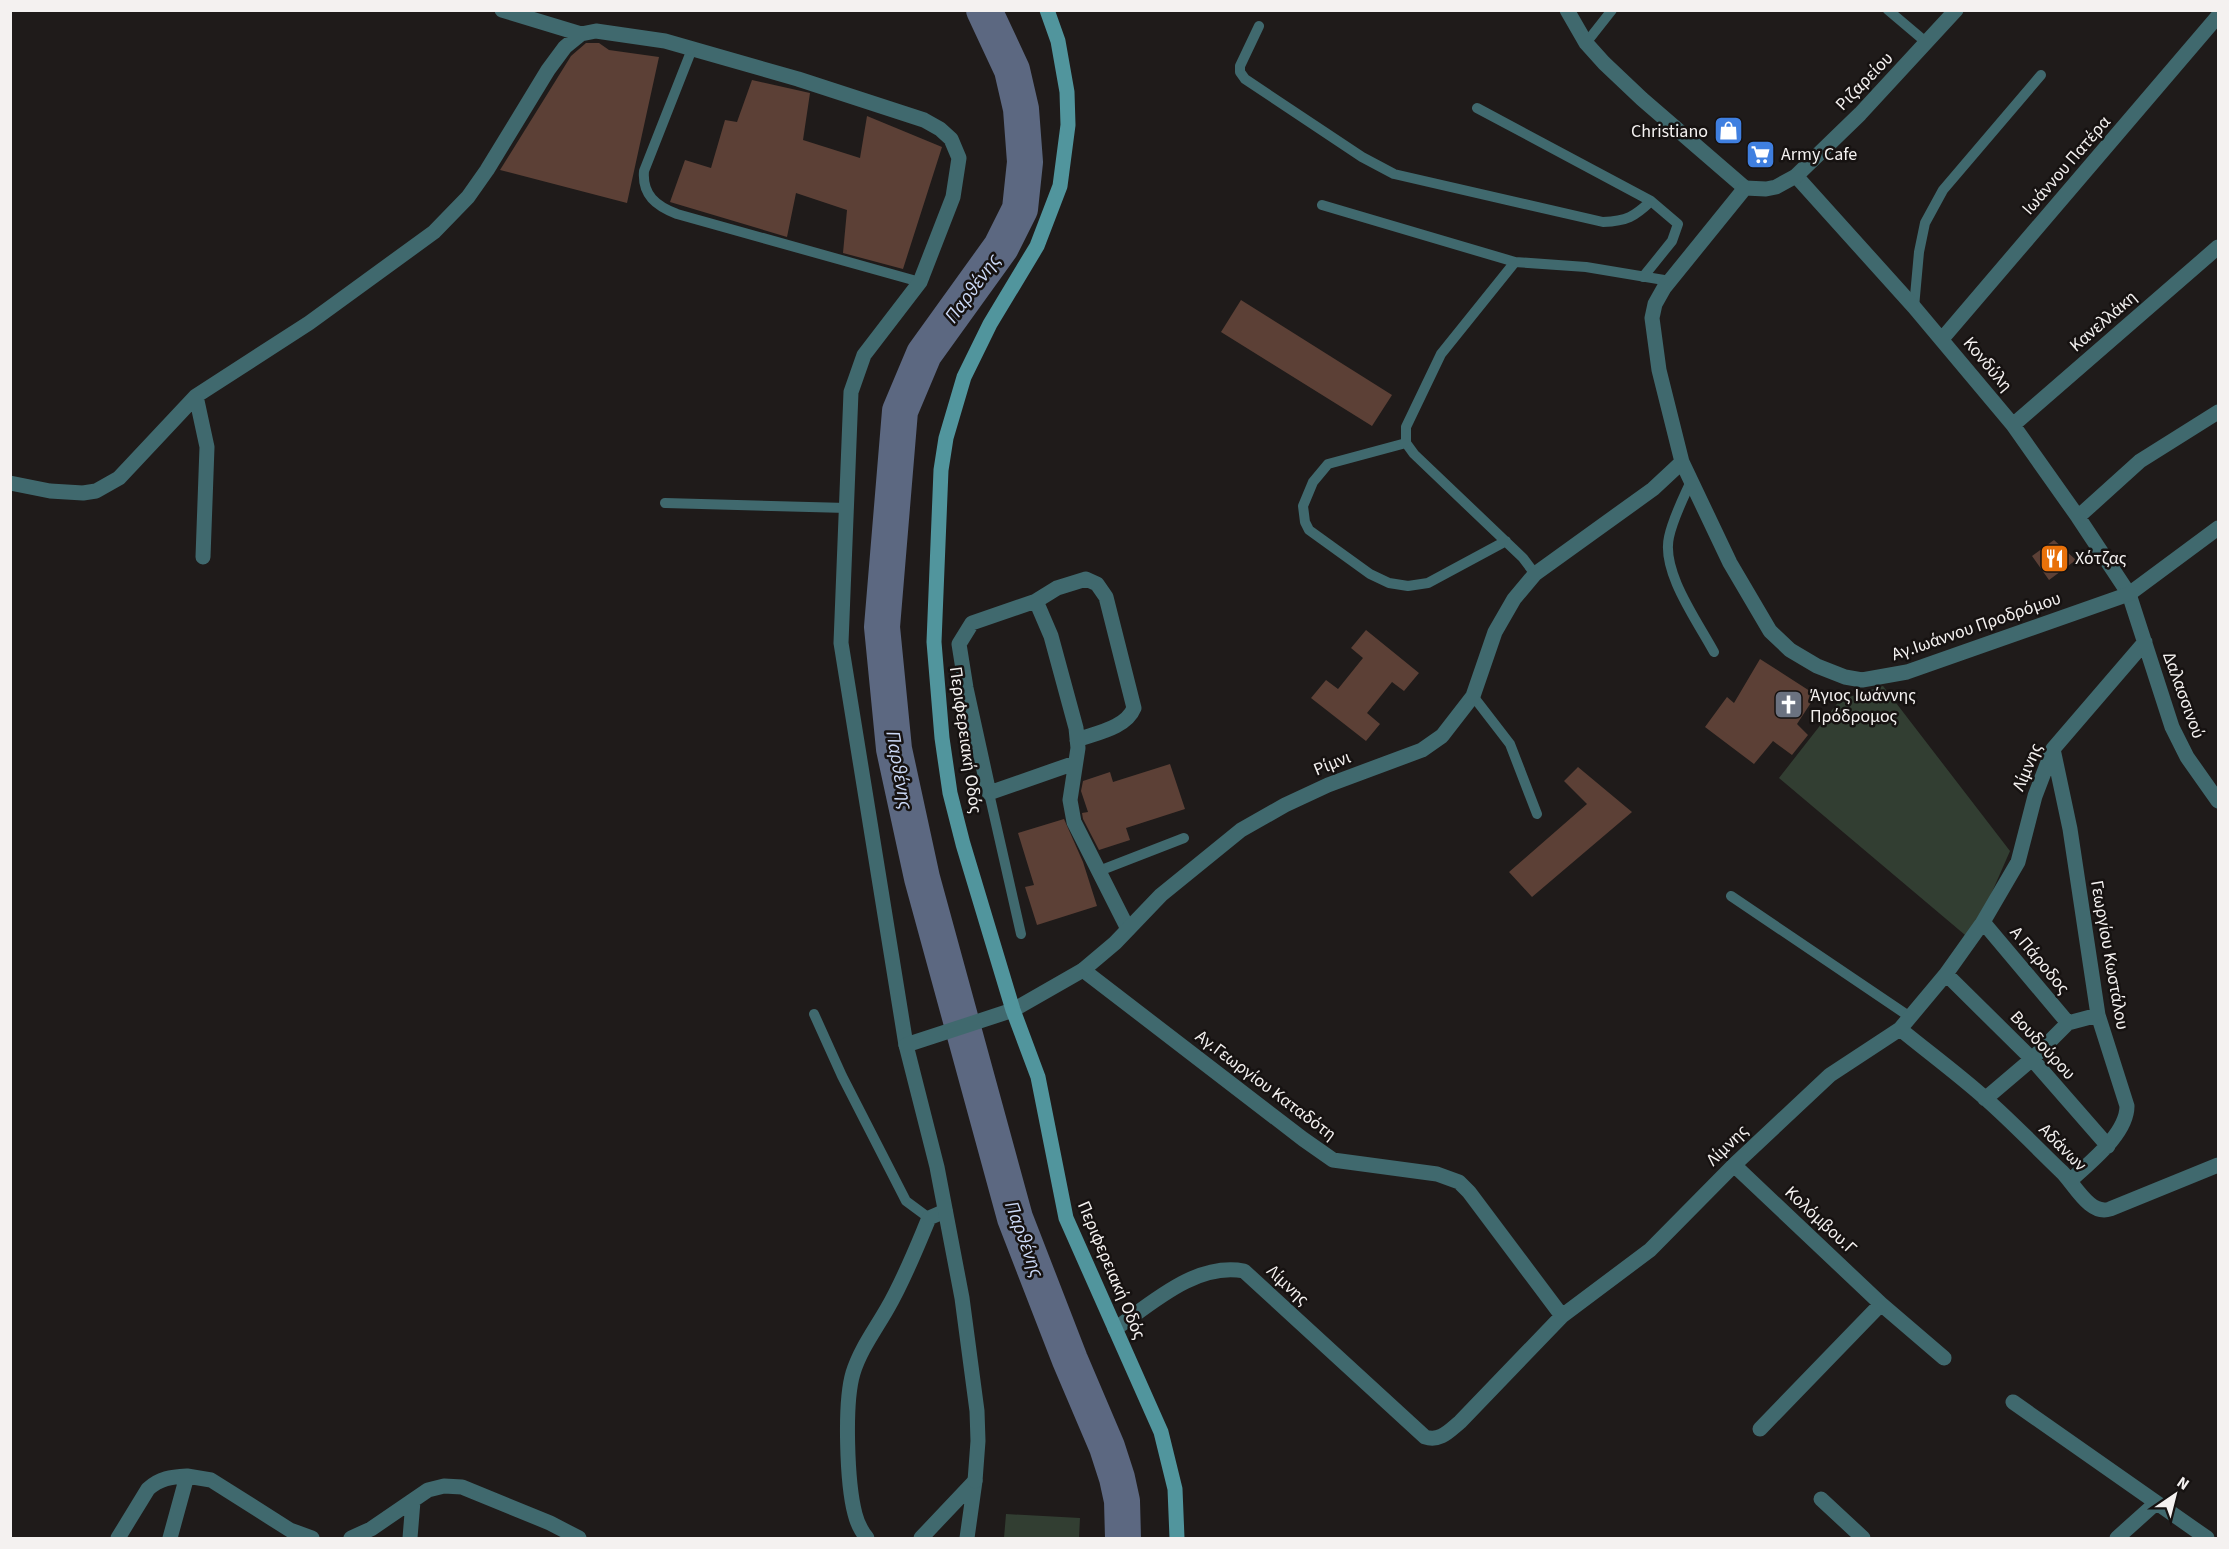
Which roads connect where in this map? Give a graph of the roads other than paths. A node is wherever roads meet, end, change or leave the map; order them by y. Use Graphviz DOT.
graph roads {
  1 [pos="502,10"];
  2 [pos="1047,10"];
  3 [pos="1567,10"];
  4 [pos="1612,10"];
  5 [pos="1888,10"];
  6 [pos="1956,10"];
  7 [pos="2218,16"];
  8 [pos="1259,26"];
  9 [pos="581,34"];
  10 [pos="1586,43"];
  11 [pos="1927,43"];
  12 [pos="692,49"];
  13 [pos="2041,75"];
  14 [pos="1477,108"];
  15 [pos="1796,176"];
  16 [pos="1745,188"];
  17 [pos="1651,201"];
  18 [pos="1322,205"];
  19 [pos="2218,247"];
  20 [pos="1515,262"];
  21 [pos="1643,277"];
  22 [pos="1670,280"];
  23 [pos="920,282"];
  24 [pos="1914,307"];
  25 [pos="1942,339"];
  26 [pos="196,396"];
  27 [pos="2218,412"];
  28 [pos="2013,425"];
  29 [pos="1406,443"];
  30 [pos="1682,462"];
  31 [pos="1691,481"];
  32 [pos="10,483"];
  33 [pos="665,503"];
  34 [pos="847,508"];
  35 [pos="2078,517"];
  36 [pos="2218,528"];
  37 [pos="1506,541"];
  38 [pos="203,557"];
  39 [pos="1535,574"];
  40 [pos="2129,594"];
  41 [pos="1036,600"];
  42 [pos="2145,642"];
  43 [pos="1714,652"];
  44 [pos="1473,696"];
  45 [pos="1077,740"];
  46 [pos="2053,749"];
  47 [pos="1076,763"];
  48 [pos="989,793"];
  49 [pos="2218,801"];
  50 [pos="1537,814"];
  51 [pos="1184,838"];
  52 [pos="1099,872"];
  53 [pos="1731,896"];
  54 [pos="1983,922"];
  55 [pos="1128,929"];
  56 [pos="1021,934"];
  57 [pos="1083,970"];
  58 [pos="1946,974"];
  59 [pos="1013,1010"];
  60 [pos="814,1014"];
  61 [pos="2098,1015"];
  62 [pos="1905,1023"];
  63 [pos="2068,1023"];
  64 [pos="906,1045"];
  65 [pos="2032,1059"];
  66 [pos="1985,1099"];
  67 [pos="2108,1146"];
  68 [pos="1734,1165"];
  69 [pos="2218,1165"];
  70 [pos="2071,1180"];
  71 [pos="945,1211"];
  72 [pos="929,1218"];
  73 [pos="1881,1304"];
  74 [pos="1562,1316"];
  75 [pos="1115,1329"];
  76 [pos="1944,1358"];
  77 [pos="2013,1402"];
  78 [pos="1760,1429"];
  79 [pos="187,1476"];
  80 [pos="975,1481"];
  81 [pos="1821,1498"];
  82 [pos="413,1501"];
  83 [pos="2156,1503"];
  84 [pos="550,1523"];
  85 [pos="118,1539"];
  86 [pos="170,1539"];
  87 [pos="312,1539"];
  88 [pos="351,1539"];
  89 [pos="410,1539"];
  90 [pos="545,1539"];
  91 [pos="579,1539"];
  92 [pos="867,1539"];
  93 [pos="921,1539"];
  94 [pos="967,1539"];
  95 [pos="1177,1539"];
  96 [pos="1863,1539"];
  97 [pos="2117,1539"];
  98 [pos="2207,1539"];
  1 -- 9 [label="street"];
  2 -- 59 [label="main road, Περιφερειακή Οδός"];
  3 -- 10 [label="street"];
  4 -- 10 [label="lane"];
  5 -- 11 [label="lane"];
  6 -- 11 [label="street, Ριζαρείου"];
  7 -- 25 [label="street, Ιωάννου Πατέρα"];
  8 -- 17 [label="lane"];
  9 -- 12 [label="street"];
  9 -- 26 [label="street"];
  10 -- 16 [label="street"];
  11 -- 15 [label="street, Ριζαρείου"];
  12 -- 23 [label="street"];
  12 -- 23 [label="lane"];
  13 -- 24 [label="lane"];
  14 -- 17 [label="lane"];
  15 -- 16 [label="street"];
  15 -- 24 [label="street, Κονδύλη"];
  16 -- 22 [label="street, Αγ.Ιωάννου Προδρόμου"];
  17 -- 21 [label="lane"];
  18 -- 20 [label="lane"];
  19 -- 28 [label="street, Κανελλάκη"];
  20 -- 21 [label="lane"];
  20 -- 29 [label="lane"];
  21 -- 22 [label="lane"];
  22 -- 30 [label="street, Αγ.Ιωάννου Προδρόμου"];
  23 -- 34 [label="street"];
  24 -- 25 [label="street, Κονδύλη"];
  25 -- 28 [label="street, Κονδύλη"];
  26 -- 32 [label="street"];
  26 -- 38 [label="street"];
  27 -- 35 [label="street"];
  28 -- 35 [label="street, Κονδύλη"];
  29 -- 37 [label="lane"];
  29 -- 37 [label="lane"];
  30 -- 31 [label="street, Αγ.Ιωάννου Προδρόμου"];
  30 -- 39 [label="street, Ρίμνι"];
  31 -- 40 [label="street, Αγ.Ιωάννου Προδρόμου"];
  31 -- 43 [label="lane"];
  33 -- 34 [label="lane"];
  34 -- 64 [label="street"];
  35 -- 40 [label="street, Κονδύλη"];
  36 -- 40 [label="street, Αγ.Ιωάννου Προδρόμου"];
  37 -- 39 [label="lane"];
  39 -- 44 [label="street, Ρίμνι"];
  40 -- 42 [label="street, Δαλασσινού"];
  41 -- 45 [label="street"];
  41 -- 45 [label="street"];
  41 -- 48 [label="street"];
  42 -- 46 [label="street, Λίμνης"];
  42 -- 49 [label="street, Δαλασσινού"];
  44 -- 50 [label="lane"];
  44 -- 55 [label="street, Ρίμνι"];
  45 -- 47 [label="street"];
  46 -- 54 [label="street, Λίμνης"];
  46 -- 61 [label="street, Γεωργίου Κωστάλου"];
  47 -- 48 [label="street"];
  47 -- 52 [label="street"];
  48 -- 56 [label="lane"];
  51 -- 52 [label="lane"];
  52 -- 55 [label="street"];
  53 -- 62 [label="lane"];
  54 -- 58 [label="street, Λίμνης"];
  54 -- 63 [label="street, Α Πάροδος"];
  55 -- 57 [label="street, Ρίμνι"];
  57 -- 59 [label="street, Ρίμνι"];
  57 -- 74 [label="street, Αγ.Γεωργίου Καταδότη"];
  58 -- 62 [label="street, Λίμνης"];
  58 -- 65 [label="street, Βουδούρου"];
  59 -- 64 [label="street, Ρίμνι"];
  59 -- 75 [label="main road, Περιφερειακή Οδός"];
  60 -- 72 [label="lane"];
  61 -- 63 [label="street"];
  61 -- 67 [label="street, Γεωργίου Κωστάλου"];
  62 -- 66 [label="street, Αδάνων"];
  62 -- 68 [label="street, Λίμνης"];
  63 -- 65 [label="street"];
  64 -- 71 [label="street"];
  65 -- 66 [label="street"];
  65 -- 67 [label="street, Βουδούρου"];
  66 -- 70 [label="street, Αδάνων"];
  67 -- 70 [label="street, Γεωργίου Κωστάλου"];
  68 -- 73 [label="street, Κολόμβου.Γ"];
  68 -- 74 [label="street, Λίμνης"];
  69 -- 70 [label="street, Αδάνων"];
  71 -- 72 [label="street"];
  71 -- 80 [label="street"];
  72 -- 92 [label="street"];
  73 -- 76 [label="street, Κολόμβου.Γ"];
  73 -- 78 [label="street"];
  74 -- 75 [label="street, Λίμνης"];
  75 -- 95 [label="main road, Περιφερειακή Οδός"];
  77 -- 83 [label="street"];
  79 -- 85 [label="street"];
  79 -- 86 [label="street"];
  79 -- 87 [label="street"];
  80 -- 93 [label="street"];
  80 -- 94 [label="street"];
  81 -- 96 [label="street"];
  82 -- 84 [label="street"];
  82 -- 88 [label="street"];
  82 -- 89 [label="street"];
  83 -- 97 [label="street"];
  83 -- 98 [label="street"];
  84 -- 90 [label="street"];
  84 -- 91 [label="street"];
}
